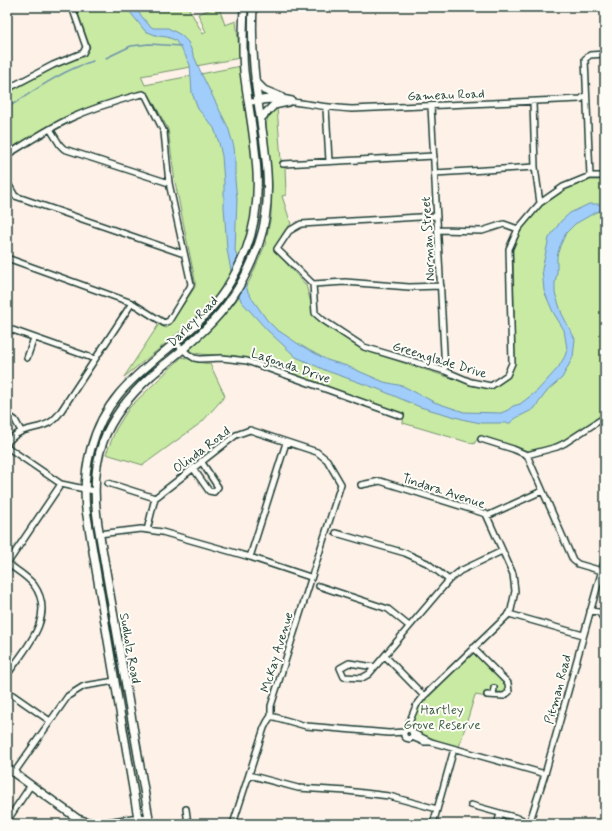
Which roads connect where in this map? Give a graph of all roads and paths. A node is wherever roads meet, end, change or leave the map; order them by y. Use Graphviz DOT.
graph roads {
  1 [pos="10,7"];
  2 [pos="72,7"];
  3 [pos="244,7"];
  4 [pos="253,7"];
  5 [pos="7,10"];
  6 [pos="605,54"];
  7 [pos="255,81"];
  8 [pos="7,89"];
  9 [pos="586,95"];
  10 [pos="281,97"];
  11 [pos="258,100"];
  12 [pos="248,102"];
  13 [pos="288,102"];
  14 [pos="533,102"];
  15 [pos="305,104"];
  16 [pos="432,106"];
  17 [pos="326,108"];
  18 [pos="261,118"];
  19 [pos="50,129"];
  20 [pos="7,155"];
  21 [pos="434,156"];
  22 [pos="329,161"];
  23 [pos="283,164"];
  24 [pos="535,167"];
  25 [pos="435,173"];
  26 [pos="590,176"];
  27 [pos="605,176"];
  28 [pos="7,182"];
  29 [pos="169,183"];
  30 [pos="540,203"];
  31 [pos="437,216"];
  32 [pos="518,229"];
  33 [pos="438,230"];
  34 [pos="184,254"];
  35 [pos="7,258"];
  36 [pos="313,284"];
  37 [pos="441,286"];
  38 [pos="132,303"];
  39 [pos="7,328"];
  40 [pos="34,338"];
  41 [pos="176,342"];
  42 [pos="182,349"];
  43 [pos="27,358"];
  44 [pos="95,359"];
  45 [pos="445,371"];
  46 [pos="7,415"];
  47 [pos="401,416"];
  48 [pos="605,417"];
  49 [pos="21,431"];
  50 [pos="481,439"];
  51 [pos="7,443"];
  52 [pos="286,443"];
  53 [pos="7,447"];
  54 [pos="527,455"];
  55 [pos="201,461"];
  56 [pos="193,468"];
  57 [pos="108,483"];
  58 [pos="61,484"];
  59 [pos="341,484"];
  60 [pos="362,485"];
  61 [pos="85,490"];
  62 [pos="94,491"];
  63 [pos="542,491"];
  64 [pos="155,498"];
  65 [pos="487,516"];
  66 [pos="147,530"];
  67 [pos="89,533"];
  68 [pos="336,533"];
  69 [pos="100,534"];
  70 [pos="502,551"];
  71 [pos="250,557"];
  72 [pos="605,560"];
  73 [pos="7,564"];
  74 [pos="602,571"];
  75 [pos="310,577"];
  76 [pos="449,580"];
  77 [pos="319,586"];
  78 [pos="590,610"];
  79 [pos="509,614"];
  80 [pos="605,621"];
  81 [pos="409,626"];
  82 [pos="583,635"];
  83 [pos="118,639"];
  84 [pos="108,641"];
  85 [pos="473,648"];
  86 [pos="385,656"];
  87 [pos="374,667"];
  88 [pos="7,675"];
  89 [pos="115,681"];
  90 [pos="494,688"];
  91 [pos="7,691"];
  92 [pos="424,696"];
  93 [pos="272,716"];
  94 [pos="50,721"];
  95 [pos="408,733"];
  96 [pos="454,749"];
  97 [pos="7,768"];
  98 [pos="14,773"];
  99 [pos="545,774"];
  100 [pos="249,775"];
  101 [pos="31,784"];
  102 [pos="471,805"];
  103 [pos="136,807"];
  104 [pos="186,809"];
  105 [pos="437,809"];
  106 [pos="500,814"];
  107 [pos="521,819"];
  108 [pos="7,821"];
  109 [pos="150,821"];
  110 [pos="124,822"];
  111 [pos="138,822"];
  112 [pos="94,824"];
  113 [pos="101,824"];
  114 [pos="188,824"];
  115 [pos="233,824"];
  116 [pos="433,824"];
  117 [pos="497,824"];
  118 [pos="528,824"];
  1 -- 5 [label="street"];
  2 -- 8 [label="street"];
  3 -- 12 [label="main road, Darley Road"];
  4 -- 7 [label="main road, Darley Road"];
  6 -- 9 [label="street"];
  7 -- 10 [label="main road"];
  7 -- 11 [label="main road, Darley Road"];
  9 -- 14 [label="street, Gameau Road"];
  9 -- 26 [label="street"];
  10 -- 11 [label="street, Gameau Road"];
  10 -- 15 [label="street, Gameau Road"];
  11 -- 12 [label="street, Gameau Road"];
  11 -- 13 [label="street, Gameau Road"];
  11 -- 18 [label="main road, Darley Road"];
  12 -- 41 [label="main road, Darley Road"];
  13 -- 15 [label="street, Gameau Road"];
  13 -- 18 [label="main road"];
  14 -- 16 [label="street, Gameau Road"];
  14 -- 24 [label="street"];
  15 -- 17 [label="street, Gameau Road"];
  16 -- 17 [label="street, Gameau Road"];
  16 -- 21 [label="street, Norman Street"];
  17 -- 22 [label="street"];
  18 -- 42 [label="main road, Darley Road"];
  19 -- 20 [label="street"];
  19 -- 29 [label="street"];
  19 -- 29 [label="street"];
  21 -- 22 [label="street"];
  21 -- 25 [label="street, Norman Street"];
  22 -- 23 [label="street"];
  24 -- 25 [label="street"];
  24 -- 30 [label="street"];
  25 -- 31 [label="street, Norman Street"];
  26 -- 27 [label="street, Greenglade Drive"];
  26 -- 30 [label="street, Greenglade Drive"];
  28 -- 34 [label="street"];
  29 -- 34 [label="street"];
  30 -- 32 [label="street, Greenglade Drive"];
  31 -- 33 [label="street, Norman Street"];
  31 -- 36 [label="street"];
  32 -- 33 [label="street"];
  32 -- 45 [label="street, Greenglade Drive"];
  33 -- 37 [label="street, Norman Street"];
  34 -- 38 [label="street"];
  35 -- 38 [label="street"];
  36 -- 37 [label="street"];
  36 -- 45 [label="street, Greenglade Drive"];
  37 -- 45 [label="street, Norman Street"];
  38 -- 44 [label="street"];
  39 -- 40 [label="street"];
  40 -- 43 [label="street"];
  40 -- 44 [label="street"];
  41 -- 42 [label="street, Lagonda Drive"];
  41 -- 61 [label="main road, Darley Road"];
  42 -- 47 [label="street, Lagonda Drive"];
  42 -- 62 [label="main road, Darley Road"];
  44 -- 49 [label="street"];
  46 -- 49 [label="street"];
  48 -- 54 [label="street"];
  49 -- 51 [label="street"];
  50 -- 54 [label="street"];
  52 -- 55 [label="street, Olinda Road"];
  52 -- 59 [label="street, Olinda Road"];
  52 -- 71 [label="street"];
  53 -- 58 [label="street"];
  54 -- 63 [label="street"];
  55 -- 56 [label="street, Olinda Road"];
  55 -- 56 [label="street"];
  56 -- 64 [label="street, Olinda Road"];
  57 -- 64 [label="street"];
  58 -- 61 [label="street"];
  58 -- 73 [label="street"];
  59 -- 75 [label="street, McKay Avenue"];
  60 -- 65 [label="street, Tindara Avenue"];
  61 -- 62 [label="street"];
  61 -- 67 [label="main road, Sudholz Road"];
  62 -- 69 [label="main road, Sudholz Road"];
  63 -- 65 [label="street"];
  63 -- 74 [label="street"];
  64 -- 66 [label="street"];
  65 -- 70 [label="street, Tindara Avenue"];
  66 -- 69 [label="street"];
  66 -- 71 [label="street"];
  67 -- 69 [label="main road"];
  67 -- 84 [label="main road, Sudholz Road"];
  68 -- 76 [label="street"];
  69 -- 83 [label="main road, Sudholz Road"];
  70 -- 76 [label="street"];
  70 -- 79 [label="street, Tindara Avenue"];
  71 -- 75 [label="street"];
  72 -- 74 [label="street, Pitman Road"];
  73 -- 88 [label="street"];
  74 -- 78 [label="street, Pitman Road"];
  75 -- 93 [label="street, McKay Avenue"];
  76 -- 81 [label="street"];
  77 -- 81 [label="street"];
  78 -- 80 [label="street"];
  78 -- 82 [label="street, Pitman Road"];
  79 -- 82 [label="street"];
  79 -- 85 [label="street"];
  81 -- 86 [label="street"];
  82 -- 99 [label="street, Pitman Road"];
  83 -- 84 [label="main road"];
  83 -- 109 [label="main road, Sudholz Road"];
  84 -- 89 [label="main road, Sudholz Road"];
  85 -- 90 [label="street"];
  85 -- 92 [label="street"];
  86 -- 87 [label="street"];
  86 -- 92 [label="street"];
  87 -- 87 [label="street"];
  89 -- 94 [label="street"];
  89 -- 103 [label="main road, Sudholz Road"];
  91 -- 94 [label="street"];
  92 -- 95 [label="street"];
  93 -- 95 [label="street"];
  93 -- 100 [label="street, McKay Avenue"];
  94 -- 98 [label="street"];
  95 -- 96 [label="street"];
  96 -- 99 [label="street"];
  96 -- 105 [label="street"];
  97 -- 98 [label="main road"];
  98 -- 101 [label="main road"];
  99 -- 118 [label="street, Pitman Road"];
  100 -- 105 [label="street"];
  100 -- 115 [label="street, McKay Avenue"];
  101 -- 108 [label="street"];
  101 -- 112 [label="main road"];
  102 -- 106 [label="street"];
  103 -- 110 [label="main road"];
  103 -- 111 [label="main road, Sudholz Road"];
  104 -- 114 [label="street"];
  105 -- 116 [label="street"];
  106 -- 107 [label="street"];
  106 -- 117 [label="street"];
  109 -- 111 [label="main road"];
  110 -- 111 [label="main road"];
  110 -- 113 [label="main road"];
}
